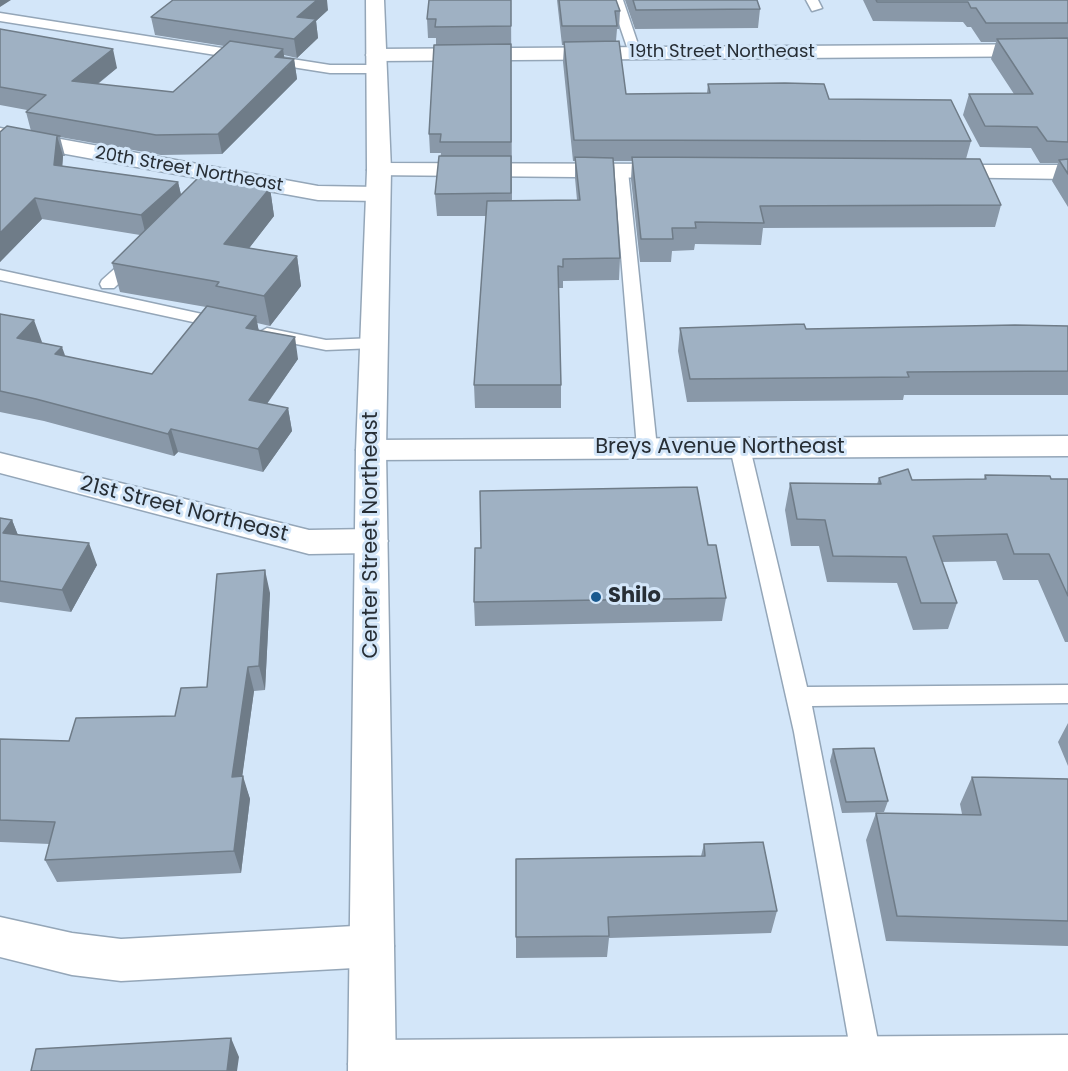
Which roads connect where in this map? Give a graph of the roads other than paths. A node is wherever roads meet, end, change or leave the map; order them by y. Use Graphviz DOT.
graph roads {
  1 [pos="375,0"];
  2 [pos="617,0"];
  3 [pos="0,17"];
  4 [pos="1068,50"];
  5 [pos="635,53"];
  6 [pos="376,62"];
  7 [pos="0,135"];
  8 [pos="621,171"];
  9 [pos="703,171"];
  10 [pos="915,172"];
  11 [pos="1068,172"];
  12 [pos="378,182"];
  13 [pos="149,246"];
  14 [pos="0,275"];
  15 [pos="108,284"];
  16 [pos="375,343"];
  17 [pos="1068,446"];
  18 [pos="647,448"];
  19 [pos="740,448"];
  20 [pos="371,450"];
  21 [pos="0,463"];
  22 [pos="371,541"];
  23 [pos="1068,694"];
  24 [pos="798,697"];
  25 [pos="0,937"];
  26 [pos="372,946"];
  27 [pos="1068,1058"];
  28 [pos="867,1065"];
  29 [pos="372,1067"];
  1 -- 6 [label="street, Center Street Northeast"];
  2 -- 5 [label="lane"];
  3 -- 6 [label="lane"];
  4 -- 5 [label="street, 19th Street Northeast"];
  5 -- 6 [label="street, 19th Street Northeast"];
  6 -- 12 [label="street, Center Street Northeast"];
  7 -- 12 [label="street, 20th Street Northeast"];
  8 -- 9 [label="street, 20th Street Northeast"];
  8 -- 12 [label="street, 20th Street Northeast"];
  8 -- 18 [label="lane"];
  10 -- 11 [label="street"];
  12 -- 16 [label="street, Center Street Northeast"];
  13 -- 15 [label="lane"];
  14 -- 16 [label="lane"];
  16 -- 20 [label="street, Center Street Northeast"];
  17 -- 19 [label="street, Breys Avenue Northeast"];
  18 -- 19 [label="street, Breys Avenue Northeast"];
  18 -- 20 [label="street, Breys Avenue Northeast"];
  19 -- 24 [label="lane"];
  20 -- 22 [label="street, Center Street Northeast"];
  21 -- 22 [label="street, 21st Street Northeast"];
  22 -- 26 [label="street, Center Street Northeast"];
  23 -- 24 [label="lane"];
  24 -- 28 [label="lane"];
  25 -- 26 [label="street"];
  26 -- 29 [label="street, Center Street Northeast"];
  27 -- 28 [label="street"];
  28 -- 29 [label="street"];
}
